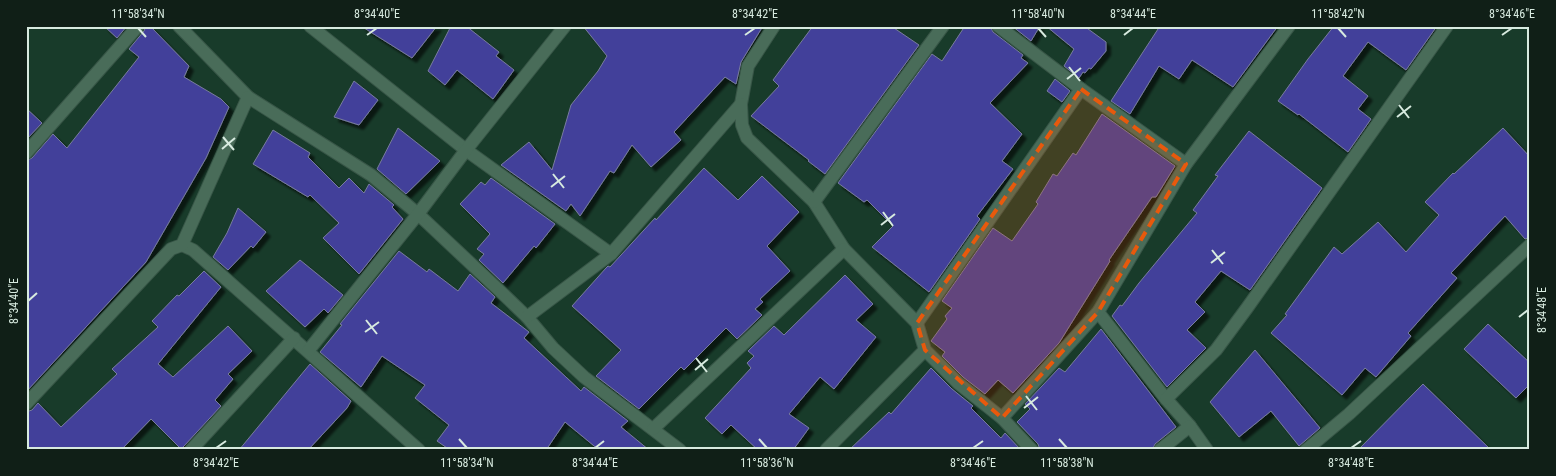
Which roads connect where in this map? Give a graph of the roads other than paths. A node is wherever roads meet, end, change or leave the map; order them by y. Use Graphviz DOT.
graph roads {
  1 [pos="138,26"];
  2 [pos="179,26"];
  3 [pos="310,26"];
  4 [pos="565,26"];
  5 [pos="774,26"];
  6 [pos="943,26"];
  7 [pos="998,26"];
  8 [pos="1289,26"];
  9 [pos="1447,26"];
  10 [pos="1081,89"];
  11 [pos="248,97"];
  12 [pos="741,104"];
  13 [pos="466,150"];
  14 [pos="26,153"];
  15 [pos="1186,164"];
  16 [pos="814,202"];
  17 [pos="418,214"];
  18 [pos="1530,244"];
  19 [pos="182,245"];
  20 [pos="844,249"];
  21 [pos="611,254"];
  22 [pos="1098,312"];
  23 [pos="527,317"];
  24 [pos="917,323"];
  25 [pos="294,338"];
  26 [pos="925,350"];
  27 [pos="308,352"];
  28 [pos="1166,399"];
  29 [pos="26,404"];
  30 [pos="1002,418"];
  31 [pos="1190,426"];
  32 [pos="653,429"];
  33 [pos="191,450"];
  34 [pos="419,450"];
  35 [pos="680,450"];
  36 [pos="826,450"];
  37 [pos="1032,450"];
  38 [pos="1160,450"];
  39 [pos="1207,450"];
  40 [pos="1306,450"];
  1 -- 14 [label="street"];
  2 -- 11 [label="street"];
  3 -- 13 [label="street"];
  4 -- 13 [label="street"];
  5 -- 12 [label="street"];
  6 -- 16 [label="street"];
  7 -- 10 [label="street"];
  8 -- 15 [label="street"];
  9 -- 28 [label="street"];
  10 -- 15 [label="street"];
  10 -- 24 [label="street"];
  11 -- 17 [label="street"];
  11 -- 19 [label="street"];
  12 -- 16 [label="street"];
  12 -- 21 [label="street"];
  13 -- 17 [label="street"];
  13 -- 21 [label="street"];
  15 -- 22 [label="street"];
  16 -- 20 [label="street"];
  17 -- 23 [label="street"];
  17 -- 27 [label="street"];
  18 -- 40 [label="street"];
  19 -- 25 [label="street"];
  19 -- 29 [label="street"];
  20 -- 24 [label="street"];
  20 -- 32 [label="street"];
  21 -- 23 [label="street"];
  22 -- 28 [label="street"];
  22 -- 30 [label="street"];
  23 -- 32 [label="street"];
  24 -- 26 [label="street"];
  25 -- 27 [label="street"];
  25 -- 33 [label="street"];
  26 -- 30 [label="street"];
  26 -- 36 [label="street"];
  27 -- 34 [label="street"];
  28 -- 31 [label="street"];
  30 -- 37 [label="street"];
  31 -- 38 [label="street"];
  31 -- 39 [label="street"];
  32 -- 35 [label="street"];
}
